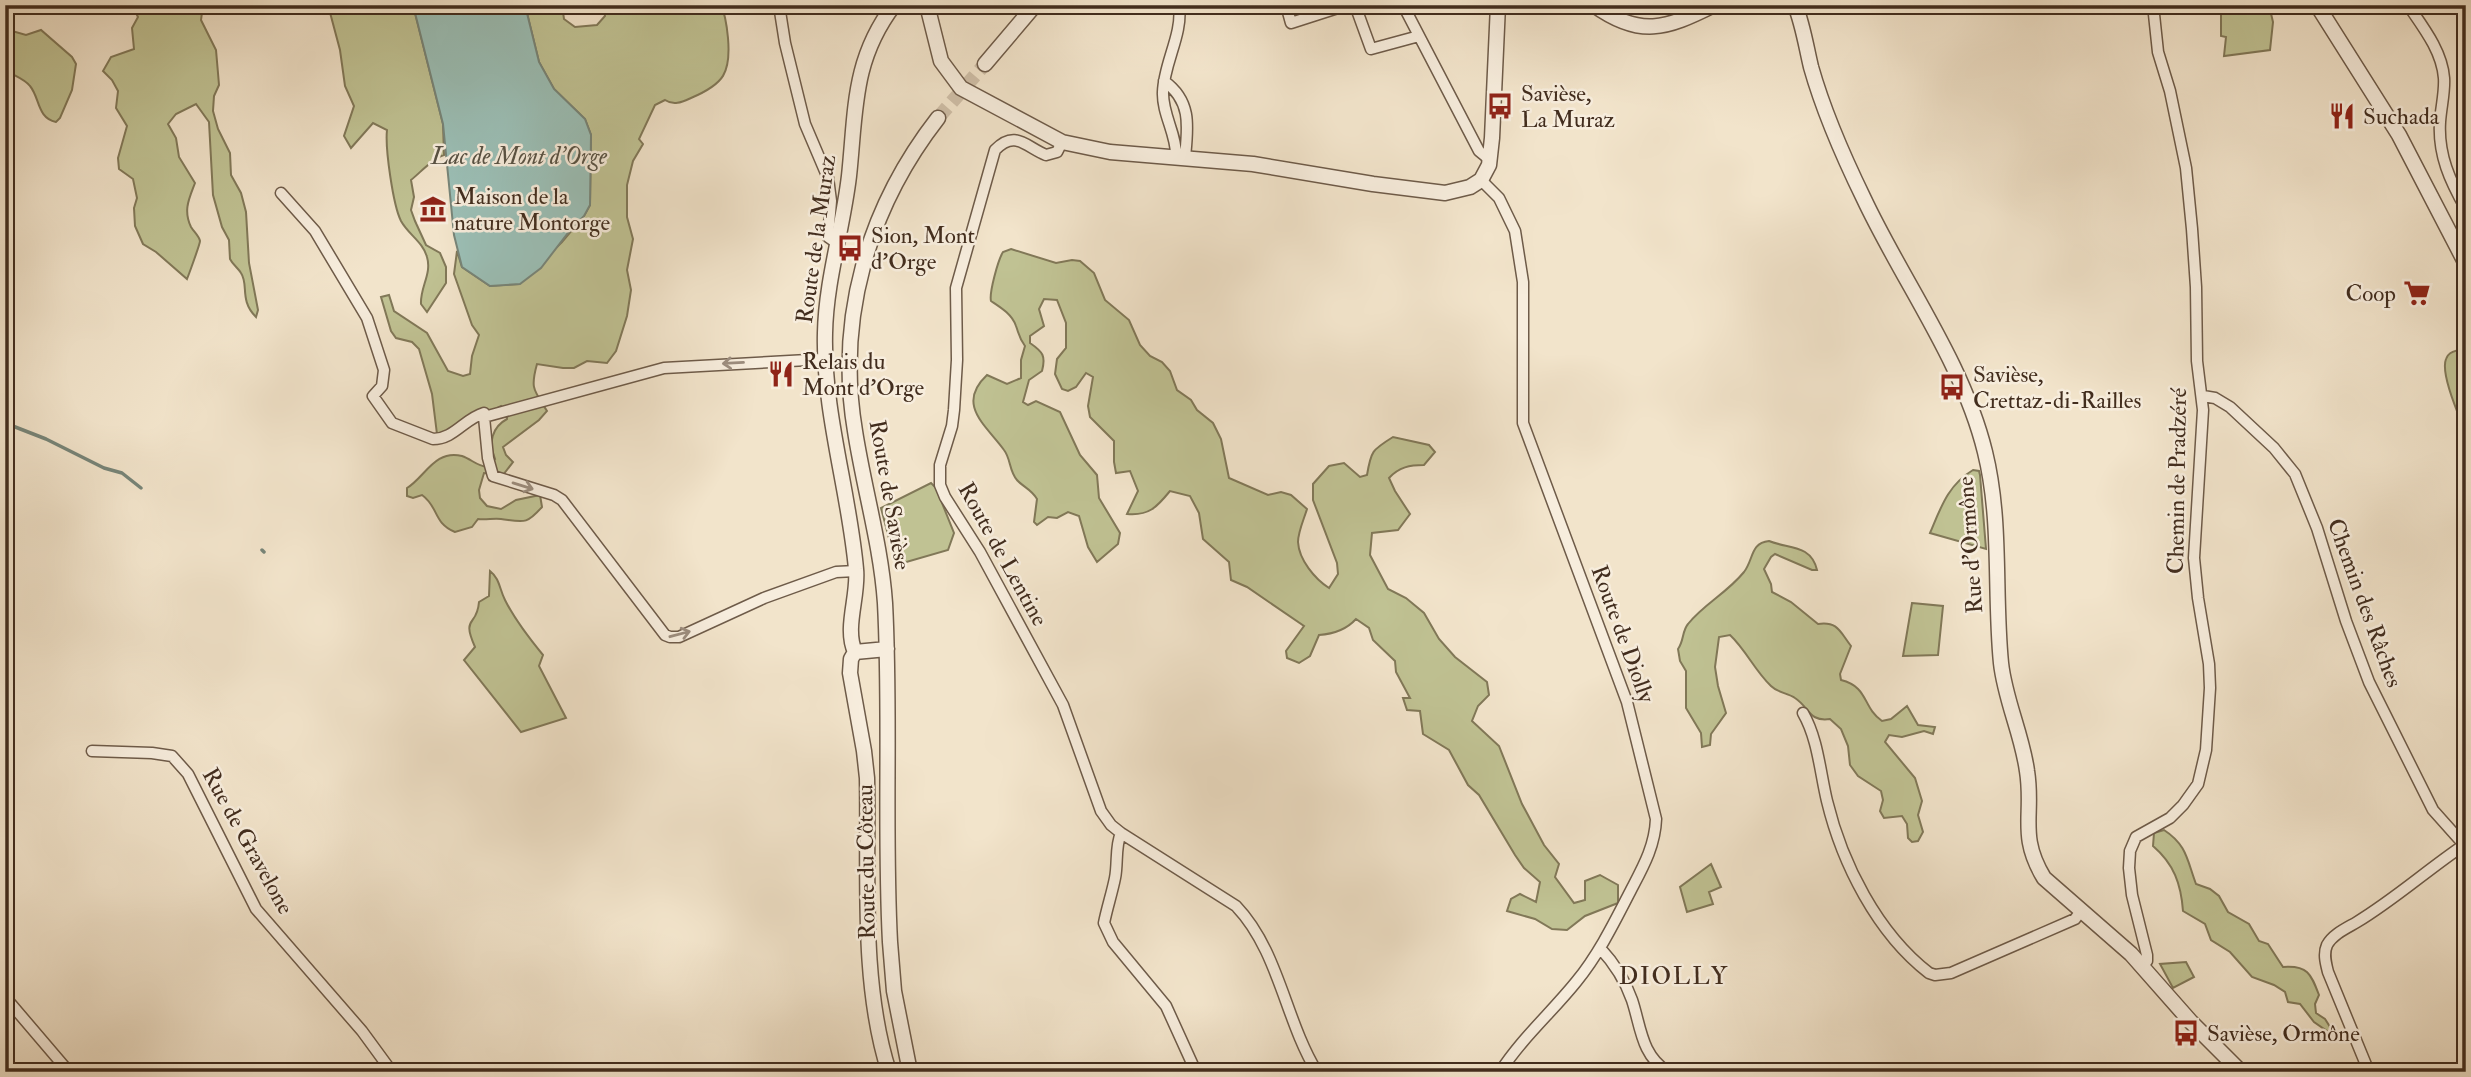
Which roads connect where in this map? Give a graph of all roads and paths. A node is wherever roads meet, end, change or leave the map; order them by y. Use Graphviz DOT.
graph roads {
  1 [pos="779,5"];
  2 [pos="894,5"];
  3 [pos="927,5"];
  4 [pos="1035,5"];
  5 [pos="1179,5"];
  6 [pos="1286,5"];
  7 [pos="1348,5"];
  8 [pos="1354,5"];
  9 [pos="1403,5"];
  10 [pos="1498,5"];
  11 [pos="1594,5"];
  12 [pos="1714,5"];
  13 [pos="1795,5"];
  14 [pos="2153,5"];
  15 [pos="2318,5"];
  16 [pos="2408,5"];
  17 [pos="1419,36"];
  18 [pos="985,64"];
  19 [pos="1164,82"];
  20 [pos="938,118"];
  21 [pos="1062,142"];
  22 [pos="1180,157"];
  23 [pos="1490,160"];
  24 [pos="1481,180"];
  25 [pos="281,193"];
  26 [pos="2466,209"];
  27 [pos="838,244"];
  28 [pos="2466,264"];
  29 [pos="826,359"];
  30 [pos="2203,396"];
  31 [pos="484,415"];
  32 [pos="856,570"];
  33 [pos="887,649"];
  34 [pos="856,652"];
  35 [pos="1803,713"];
  36 [pos="92,751"];
  37 [pos="1121,833"];
  38 [pos="2465,846"];
  39 [pos="2081,911"];
  40 [pos="1600,948"];
  41 [pos="2143,966"];
  42 [pos="5,998"];
  43 [pos="1666,1071"];
  44 [pos="69,1072"];
  45 [pos="392,1072"];
  46 [pos="889,1072"];
  47 [pos="910,1072"];
  48 [pos="1196,1072"];
  49 [pos="1317,1072"];
  50 [pos="1500,1072"];
  51 [pos="2241,1072"];
  52 [pos="2369,1072"];
  1 -- 27 [label="street"];
  2 -- 27 [label="street, Route de la Muraz"];
  3 -- 21 [label="street"];
  4 -- 18 [label="street"];
  5 -- 19 [label="street"];
  6 -- 7 [label="street"];
  8 -- 17 [label="street"];
  9 -- 17 [label="street"];
  10 -- 23 [label="street"];
  11 -- 12 [label="street"];
  13 -- 39 [label="street, Rue d'Ormône"];
  14 -- 30 [label="street, Chemin de Pradzéré"];
  15 -- 28 [label="street"];
  16 -- 26 [label="street"];
  17 -- 23 [label="street"];
  19 -- 22 [label="street"];
  19 -- 22 [label="street"];
  20 -- 33 [label="street, Route de Savièse"];
  21 -- 22 [label="street"];
  21 -- 37 [label="street, Route de Lentine"];
  22 -- 24 [label="street"];
  23 -- 24 [label="street"];
  24 -- 40 [label="street, Route de Diolly"];
  25 -- 31 [label="street"];
  27 -- 29 [label="street, Route de la Muraz"];
  29 -- 31 [label="street, one-way"];
  29 -- 32 [label="street, Route de la Muraz"];
  30 -- 38 [label="street, Chemin des Râches"];
  30 -- 41 [label="street, Chemin de Pradzéré"];
  31 -- 32 [label="street, one-way"];
  32 -- 34 [label="street, Route de la Muraz"];
  33 -- 34 [label="street"];
  33 -- 47 [label="street, Route du Côteau"];
  34 -- 46 [label="street, Route de la Muraz"];
  35 -- 39 [label="street"];
  36 -- 45 [label="street, Rue de Gravelone"];
  37 -- 48 [label="street"];
  37 -- 49 [label="street, Route de Lentine"];
  38 -- 52 [label="street"];
  39 -- 41 [label="street, Rue d'Ormône"];
  40 -- 43 [label="street"];
  40 -- 50 [label="street, Route de Diolly"];
  41 -- 51 [label="street, Rue d'Ormône"];
  42 -- 44 [label="street"];
}
